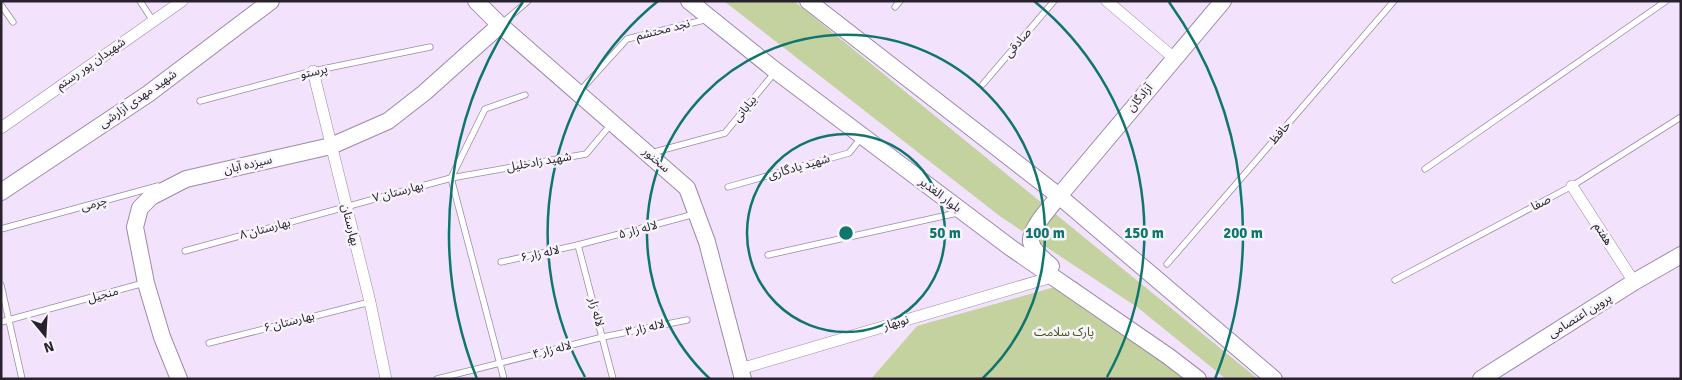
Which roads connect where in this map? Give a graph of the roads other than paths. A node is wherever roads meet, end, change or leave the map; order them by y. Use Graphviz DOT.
graph roads {
  1 [pos="140,1"];
  2 [pos="182,1"];
  3 [pos="271,1"];
  4 [pos="476,1"];
  5 [pos="528,1"];
  6 [pos="689,1"];
  7 [pos="808,1"];
  8 [pos="900,1"];
  9 [pos="1054,1"];
  10 [pos="1107,1"];
  11 [pos="1223,1"];
  12 [pos="1394,1"];
  13 [pos="1666,1"];
  14 [pos="1,5"];
  15 [pos="895,7"];
  16 [pos="710,18"];
  17 [pos="152,21"];
  18 [pos="13,22"];
  19 [pos="500,25"];
  20 [pos="430,48"];
  21 [pos="1174,58"];
  22 [pos="776,70"];
  23 [pos="313,71"];
  24 [pos="983,84"];
  25 [pos="579,92"];
  26 [pos="526,95"];
  27 [pos="200,101"];
  28 [pos="1681,117"];
  29 [pos="613,122"];
  30 [pos="1,128"];
  31 [pos="863,136"];
  32 [pos="331,146"];
  33 [pos="649,154"];
  34 [pos="1425,169"];
  35 [pos="451,178"];
  36 [pos="186,180"];
  37 [pos="1572,186"];
  38 [pos="728,187"];
  39 [pos="1,192"];
  40 [pos="1059,196"];
  41 [pos="345,207"];
  42 [pos="962,212"];
  43 [pos="697,214"];
  44 [pos="1,229"];
  45 [pos="578,245"];
  46 [pos="185,251"];
  47 [pos="768,255"];
  48 [pos="1681,255"];
  49 [pos="501,262"];
  50 [pos="1167,264"];
  51 [pos="1052,276"];
  52 [pos="1395,280"];
  53 [pos="1634,282"];
  54 [pos="146,283"];
  55 [pos="1,285"];
  56 [pos="1071,288"];
  57 [pos="370,302"];
  58 [pos="9,320"];
  59 [pos="687,320"];
  60 [pos="1,322"];
  61 [pos="603,337"];
  62 [pos="208,343"];
  63 [pos="500,363"];
  64 [pos="741,374"];
  65 [pos="22,379"];
  66 [pos="178,379"];
  67 [pos="386,379"];
  68 [pos="437,379"];
  69 [pos="504,379"];
  70 [pos="613,379"];
  71 [pos="1198,379"];
  72 [pos="1274,379"];
  73 [pos="1481,379"];
  1 -- 17 [label="lane"];
  2 -- 17 [label="street, شهیدان پور رستم"];
  3 -- 39 [label="street, شهید مهدی آزارشی"];
  4 -- 19 [label="street, سخنور"];
  5 -- 19 [label="lane"];
  6 -- 16 [label="street, بلوار الغدیر"];
  7 -- 40 [label="street"];
  8 -- 15 [label="lane"];
  9 -- 24 [label="lane, صادقی"];
  10 -- 21 [label="street"];
  11 -- 21 [label="street, آزادگان"];
  12 -- 50 [label="lane, حافظ"];
  13 -- 34 [label="lane"];
  14 -- 18 [label="lane"];
  16 -- 22 [label="street, بلوار الغدیر"];
  16 -- 25 [label="lane, نجد محتشم"];
  17 -- 30 [label="street, شهیدان پور رستم"];
  19 -- 25 [label="street, سخنور"];
  19 -- 32 [label="street, سیزده آبان"];
  20 -- 23 [label="lane, پرستو"];
  21 -- 40 [label="street, آزادگان"];
  22 -- 31 [label="street, بلوار الغدیر"];
  22 -- 33 [label="lane, بیابانی"];
  23 -- 27 [label="lane, پرستو"];
  23 -- 32 [label="street, بهارستان"];
  25 -- 29 [label="street, سخنور"];
  26 -- 35 [label="lane"];
  28 -- 37 [label="lane, صفا"];
  29 -- 33 [label="street, سخنور"];
  29 -- 35 [label="lane, شهید زادخلیل"];
  31 -- 38 [label="lane, شهید یادگاری"];
  31 -- 42 [label="street, بلوار الغدیر"];
  32 -- 36 [label="street, سیزده آبان"];
  32 -- 41 [label="street, بهارستان"];
  33 -- 43 [label="street, سخنور"];
  35 -- 41 [label="lane, بهارستان ۷"];
  35 -- 63 [label="lane"];
  36 -- 44 [label="lane, چرمی"];
  36 -- 54 [label="street, سیزده آبان"];
  37 -- 52 [label="lane, صفا"];
  37 -- 53 [label="street, هفتم"];
  40 -- 56 [label="street, آزادگان"];
  40 -- 72 [label="street"];
  41 -- 46 [label="lane, بهارستان ۸"];
  41 -- 57 [label="street, بهارستان"];
  42 -- 47 [label="lane"];
  42 -- 51 [label="street, بلوار الغدیر"];
  43 -- 45 [label="lane, لاله زار ۵"];
  43 -- 64 [label="street, سخنور"];
  45 -- 49 [label="lane, لاله زار ۶"];
  45 -- 61 [label="lane, لاله زار"];
  48 -- 53 [label="street, پروین اعتصامی"];
  51 -- 56 [label="street, بلوار الغدیر"];
  51 -- 64 [label="street, نوبهار"];
  53 -- 73 [label="street, پروین اعتصامی"];
  54 -- 58 [label="lane, منجیل"];
  54 -- 66 [label="street, سیزده آبان"];
  55 -- 58 [label="lane"];
  56 -- 71 [label="street, بلوار الغدیر"];
  57 -- 62 [label="lane, بهارستان ۶"];
  57 -- 67 [label="street, بهارستان"];
  58 -- 60 [label="lane, منجیل"];
  58 -- 65 [label="lane"];
  59 -- 61 [label="lane, لاله زار ۳"];
  61 -- 63 [label="lane, لاله زار ۴"];
  61 -- 70 [label="lane, لاله زار"];
  63 -- 68 [label="lane, لاله زار ۴"];
  63 -- 69 [label="lane"];
}
